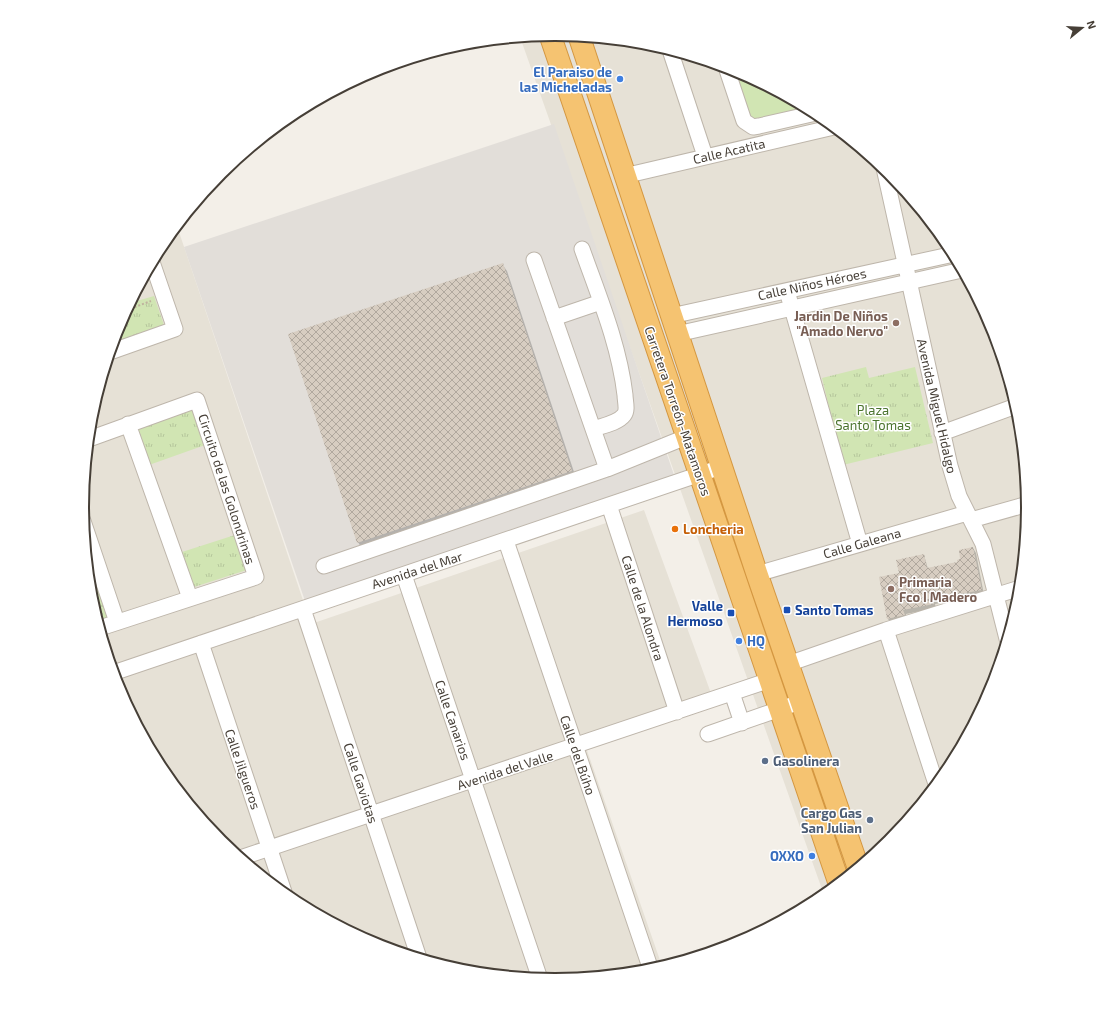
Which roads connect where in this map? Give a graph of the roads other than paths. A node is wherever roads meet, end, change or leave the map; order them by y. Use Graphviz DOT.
graph roads {
  1 [pos="552,41"];
  2 [pos="581,42"];
  3 [pos="672,56"];
  4 [pos="728,74"];
  5 [pos="807,115"];
  6 [pos="827,129"];
  7 [pos="705,156"];
  8 [pos="624,176"];
  9 [pos="886,178"];
  10 [pos="582,248"];
  11 [pos="947,255"];
  12 [pos="534,260"];
  13 [pos="905,264"];
  14 [pos="154,269"];
  15 [pos="957,271"];
  16 [pos="908,280"];
  17 [pos="786,290"];
  18 [pos="601,302"];
  19 [pos="791,307"];
  20 [pos="554,318"];
  21 [pos="674,325"];
  22 [pos="117,350"];
  23 [pos="1010,408"];
  24 [pos="128,424"];
  25 [pos="593,429"];
  26 [pos="942,433"];
  27 [pos="95,437"];
  28 [pos="686,437"];
  29 [pos="721,467"];
  30 [pos="607,468"];
  31 [pos="700,475"];
  32 [pos="609,505"];
  33 [pos="1021,505"];
  34 [pos="969,516"];
  35 [pos="506,541"];
  36 [pos="91,544"];
  37 [pos="860,544"];
  38 [pos="324,566"];
  39 [pos="757,574"];
  40 [pos="404,575"];
  41 [pos="1013,590"];
  42 [pos="995,596"];
  43 [pos="190,598"];
  44 [pos="303,609"];
  45 [pos="117,622"];
  46 [pos="105,626"];
  47 [pos="886,630"];
  48 [pos="1004,630"];
  49 [pos="201,643"];
  50 [pos="788,664"];
  51 [pos="119,671"];
  52 [pos="770,680"];
  53 [pos="732,693"];
  54 [pos="800,702"];
  55 [pos="780,710"];
  56 [pos="677,712"];
  57 [pos="742,723"];
  58 [pos="708,734"];
  59 [pos="575,746"];
  60 [pos="934,778"];
  61 [pos="473,780"];
  62 [pos="371,814"];
  63 [pos="270,848"];
  64 [pos="247,856"];
  65 [pos="859,860"];
  66 [pos="837,878"];
  67 [pos="282,884"];
  68 [pos="417,952"];
  69 [pos="649,963"];
  70 [pos="538,972"];
  1 -- 28 [label="highway, Carretera Torreón-Matamoros"];
  2 -- 8 [label="highway"];
  3 -- 7 [label="street"];
  4 -- 5 [label="street"];
  6 -- 7 [label="street, Calle Acatita"];
  7 -- 8 [label="street, Calle Acatita"];
  8 -- 21 [label="highway"];
  9 -- 13 [label="street, Avenida Miguel Hidalgo"];
  10 -- 18 [label="street"];
  11 -- 13 [label="street, Calle Niños Héroes"];
  12 -- 20 [label="street"];
  13 -- 16 [label="street, Avenida Miguel Hidalgo"];
  13 -- 17 [label="street, Calle Niños Héroes"];
  14 -- 22 [label="street"];
  15 -- 16 [label="street, Calle Niños Héroes"];
  16 -- 19 [label="street, Calle Niños Héroes"];
  16 -- 26 [label="street, Avenida Miguel Hidalgo"];
  17 -- 19 [label="street"];
  17 -- 21 [label="street, Calle Niños Héroes"];
  18 -- 20 [label="street"];
  18 -- 25 [label="street"];
  19 -- 21 [label="street, Calle Niños Héroes"];
  19 -- 37 [label="street"];
  20 -- 25 [label="street"];
  21 -- 29 [label="highway"];
  23 -- 26 [label="street"];
  24 -- 27 [label="street, Circuito de las Golondrinas"];
  24 -- 43 [label="street"];
  24 -- 43 [label="street, Circuito de las Golondrinas"];
  25 -- 30 [label="street"];
  26 -- 34 [label="street, Avenida Miguel Hidalgo"];
  28 -- 30 [label="street"];
  28 -- 31 [label="highway, Carretera Torreón-Matamoros"];
  29 -- 31 [label="street, Avenida del Mar"];
  29 -- 39 [label="highway"];
  30 -- 38 [label="street"];
  31 -- 32 [label="street, Avenida del Mar"];
  31 -- 52 [label="highway, Carretera Torreón-Matamoros"];
  32 -- 35 [label="street, Avenida del Mar"];
  32 -- 56 [label="street, Calle de la Alondra"];
  33 -- 34 [label="street, Calle Galeana"];
  34 -- 37 [label="street, Calle Galeana"];
  34 -- 42 [label="street, Avenida Miguel Hidalgo"];
  35 -- 40 [label="street, Avenida del Mar"];
  35 -- 59 [label="street, Calle del Búho"];
  36 -- 45 [label="street"];
  37 -- 39 [label="street, Calle Galeana"];
  39 -- 50 [label="highway"];
  40 -- 44 [label="street, Avenida del Mar"];
  40 -- 61 [label="street, Calle Canarios"];
  41 -- 42 [label="street"];
  42 -- 47 [label="street"];
  42 -- 48 [label="street, Avenida Miguel Hidalgo"];
  43 -- 45 [label="street, Circuito de las Golondrinas"];
  44 -- 49 [label="street, Avenida del Mar"];
  44 -- 62 [label="street, Calle Gaviotas"];
  45 -- 46 [label="street, Circuito de las Golondrinas"];
  47 -- 50 [label="street"];
  47 -- 60 [label="street"];
  49 -- 51 [label="street, Avenida del Mar"];
  49 -- 63 [label="street, Calle Jilgueros"];
  50 -- 54 [label="highway"];
  52 -- 53 [label="street, Avenida del Valle"];
  52 -- 55 [label="highway, Carretera Torreón-Matamoros"];
  53 -- 56 [label="street, Avenida del Valle"];
  53 -- 57 [label="street"];
  54 -- 55 [label="street"];
  54 -- 65 [label="highway"];
  55 -- 57 [label="street"];
  55 -- 66 [label="highway, Carretera Torreón-Matamoros"];
  56 -- 59 [label="street, Avenida del Valle"];
  57 -- 58 [label="street"];
  59 -- 61 [label="street, Avenida del Valle"];
  59 -- 69 [label="street, Calle del Búho"];
  61 -- 62 [label="street, Avenida del Valle"];
  61 -- 70 [label="street, Calle Canarios"];
  62 -- 63 [label="street, Avenida del Valle"];
  62 -- 68 [label="street, Calle Gaviotas"];
  63 -- 64 [label="street, Avenida del Valle"];
  63 -- 67 [label="street, Calle Jilgueros"];
}
